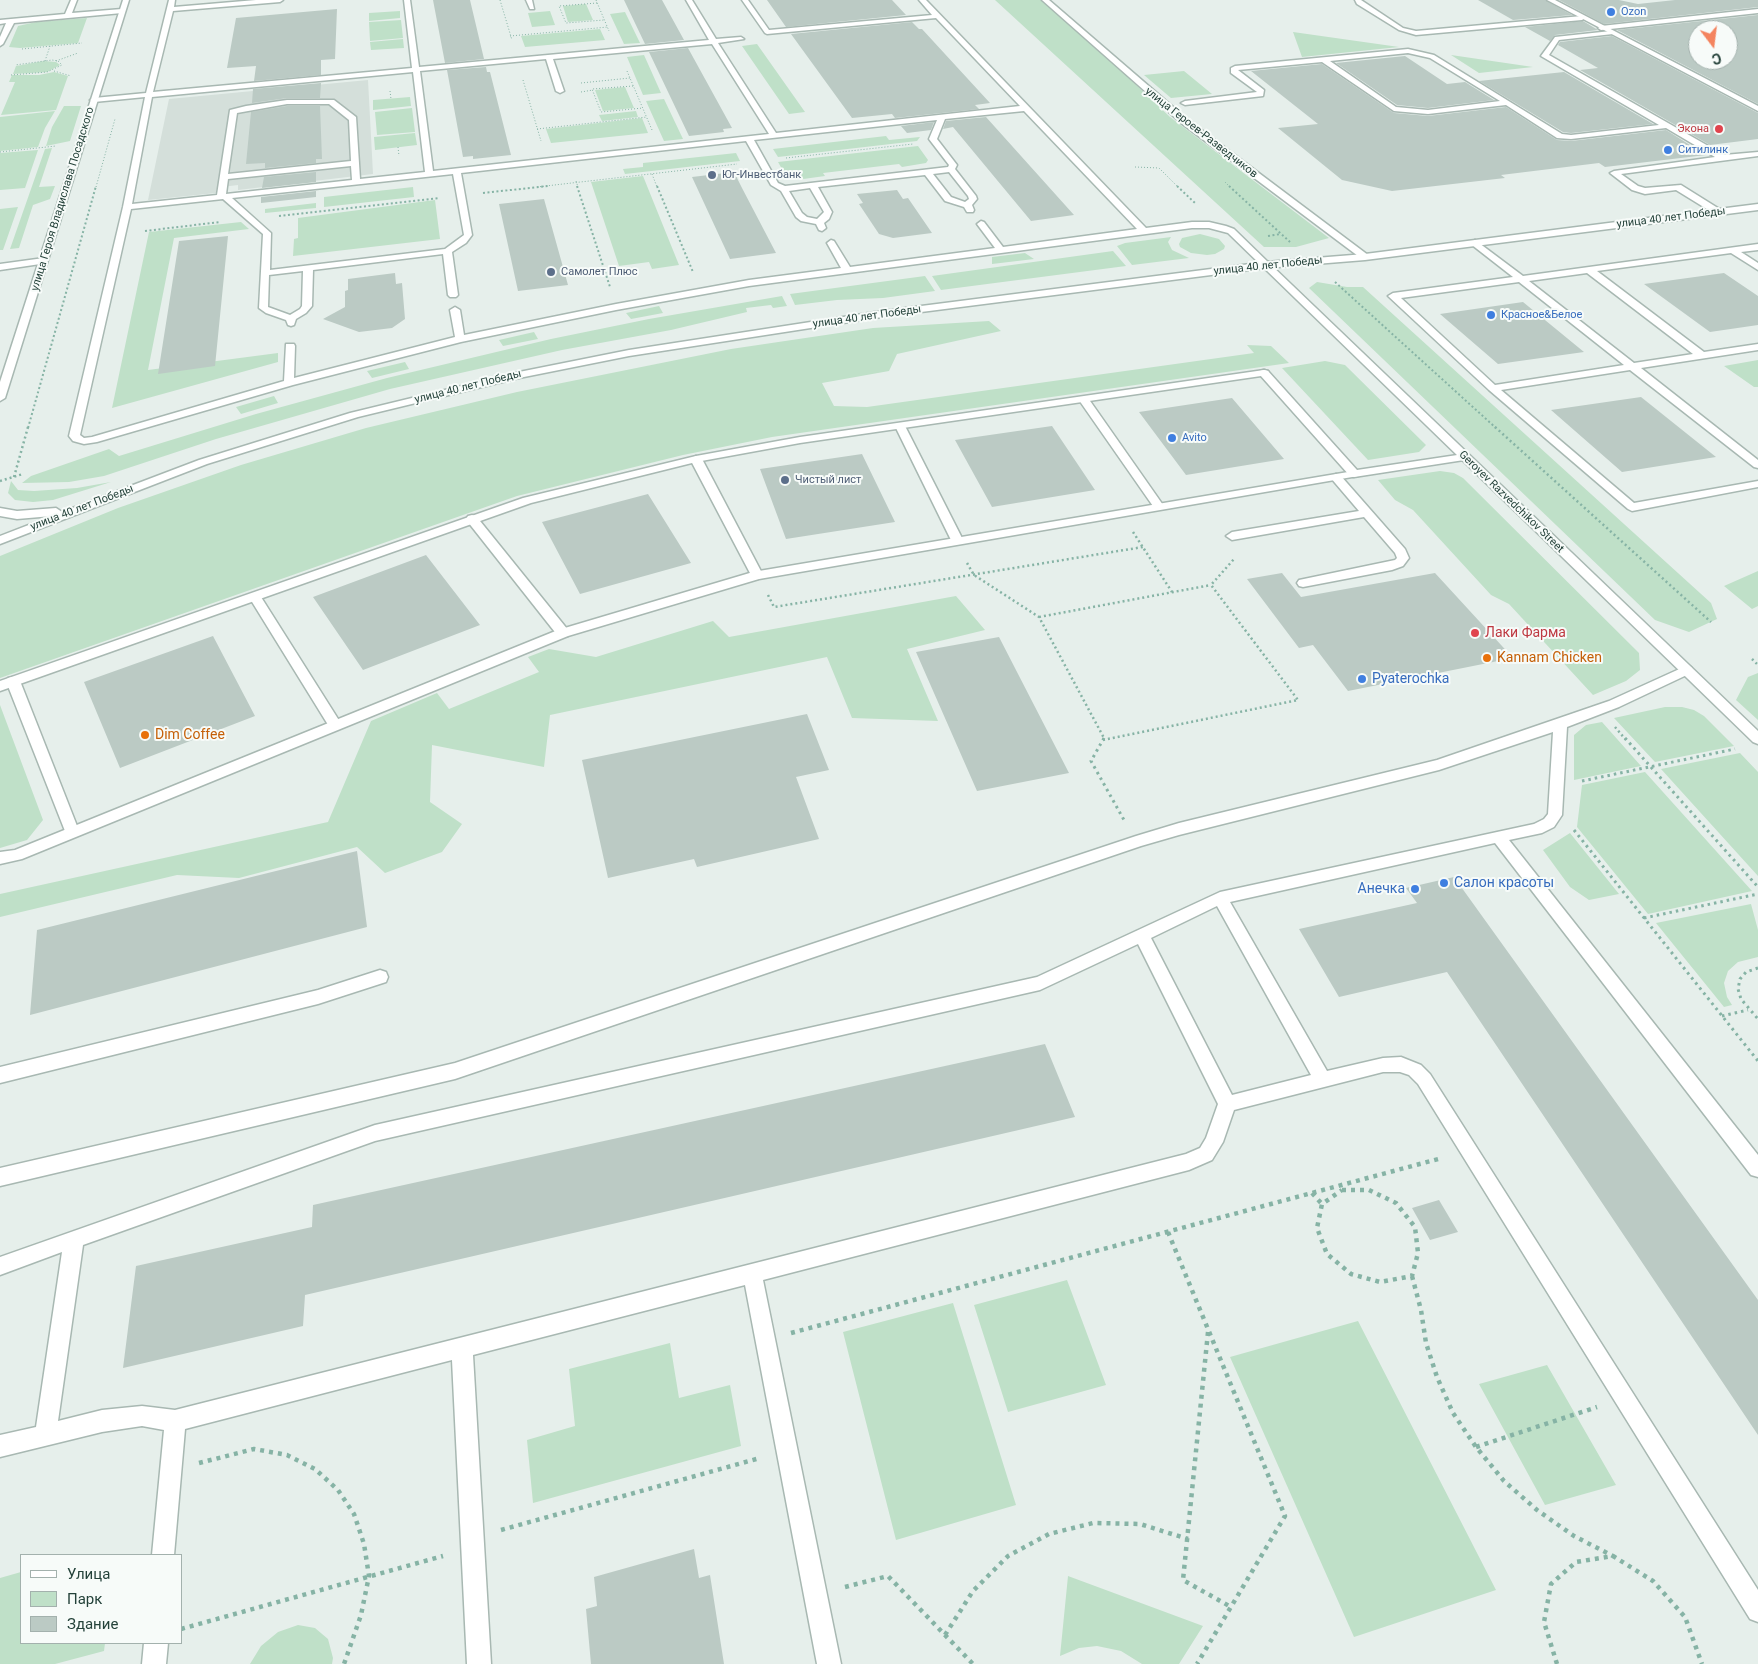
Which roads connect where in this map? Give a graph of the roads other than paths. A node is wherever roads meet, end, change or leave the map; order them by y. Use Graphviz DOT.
graph roads {
  1 [pos="74,0"];
  2 [pos="126,0"];
  3 [pos="172,0"];
  4 [pos="280,0"];
  5 [pos="407,0"];
  6 [pos="529,0"];
  7 [pos="690,0"];
  8 [pos="745,0"];
  9 [pos="922,0"];
  10 [pos="1046,0"];
  11 [pos="1358,0"];
  12 [pos="1550,0"];
  13 [pos="532,8"];
  14 [pos="170,9"];
  15 [pos="122,11"];
  16 [pos="1758,12"];
  17 [pos="68,16"];
  18 [pos="938,16"];
  19 [pos="1582,18"];
  20 [pos="11,21"];
  21 [pos="0,22"];
  22 [pos="1602,28"];
  23 [pos="1611,33"];
  24 [pos="741,39"];
  25 [pos="714,42"];
  26 [pos="0,44"];
  27 [pos="549,57"];
  28 [pos="1323,59"];
  29 [pos="416,70"];
  30 [pos="559,88"];
  31 [pos="149,95"];
  32 [pos="94,100"];
  33 [pos="1185,103"];
  34 [pos="1506,103"];
  35 [pos="1026,108"];
  36 [pos="1758,109"];
  37 [pos="942,118"];
  38 [pos="1667,126"];
  39 [pos="774,136"];
  40 [pos="749,139"];
  41 [pos="1758,154"];
  42 [pos="1723,158"];
  43 [pos="356,163"];
  44 [pos="951,169"];
  45 [pos="456,171"];
  46 [pos="927,172"];
  47 [pos="429,174"];
  48 [pos="224,177"];
  49 [pos="356,182"];
  50 [pos="812,185"];
  51 [pos="784,189"];
  52 [pos="223,196"];
  53 [pos="127,207"];
  54 [pos="1758,207"];
  55 [pos="1718,212"];
  56 [pos="981,224"];
  57 [pos="1144,231"];
  58 [pos="1475,242"];
  59 [pos="831,243"];
  60 [pos="1758,247"];
  61 [pos="1001,250"];
  62 [pos="447,251"];
  63 [pos="1733,251"];
  64 [pos="1364,256"];
  65 [pos="44,261"];
  66 [pos="1266,265"];
  67 [pos="0,266"];
  68 [pos="1758,267"];
  69 [pos="308,268"];
  70 [pos="847,270"];
  71 [pos="1589,270"];
  72 [pos="264,273"];
  73 [pos="1523,279"];
  74 [pos="453,294"];
  75 [pos="455,310"];
  76 [pos="460,339"];
  77 [pos="290,346"];
  78 [pos="1758,347"];
  79 [pos="1702,356"];
  80 [pos="1633,366"];
  81 [pos="289,383"];
  82 [pos="1493,388"];
  83 [pos="0,398"];
  84 [pos="1084,400"];
  85 [pos="900,426"];
  86 [pos="1464,457"];
  87 [pos="696,459"];
  88 [pos="1758,465"];
  89 [pos="1354,474"];
  90 [pos="1336,477"];
  91 [pos="1758,484"];
  92 [pos="89,505"];
  93 [pos="1159,507"];
  94 [pos="0,512"];
  95 [pos="1367,513"];
  96 [pos="472,519"];
  97 [pos="1232,536"];
  98 [pos="0,540"];
  99 [pos="958,540"];
  100 [pos="757,575"];
  101 [pos="1303,583"];
  102 [pos="255,597"];
  103 [pos="563,633"];
  104 [pos="1686,670"];
  105 [pos="7,684"];
  106 [pos="1560,724"];
  107 [pos="335,725"];
  108 [pos="1758,739"];
  109 [pos="72,831"];
  110 [pos="1498,837"];
  111 [pos="0,858"];
  112 [pos="1220,898"];
  113 [pos="1142,934"];
  114 [pos="380,977"];
  115 [pos="0,1075"];
  116 [pos="1324,1080"];
  117 [pos="1228,1104"];
  118 [pos="1758,1169"];
  119 [pos="0,1177"];
  120 [pos="74,1239"];
  121 [pos="0,1266"];
  122 [pos="752,1273"];
  123 [pos="462,1348"];
  124 [pos="175,1421"];
  125 [pos="45,1435"];
  126 [pos="0,1446"];
  127 [pos="164,1554"];
  128 [pos="1758,1611"];
  129 [pos="156,1644"];
  130 [pos="154,1664"];
  131 [pos="479,1664"];
  132 [pos="829,1664"];
  1 -- 17 [label="street"];
  2 -- 15 [label="street, улица Героя Владислава Посадского"];
  3 -- 14 [label="street"];
  4 -- 14 [label="street"];
  5 -- 29 [label="street"];
  6 -- 13 [label="street"];
  7 -- 25 [label="street"];
  8 -- 18 [label="street"];
  9 -- 18 [label="street"];
  10 -- 64 [label="street, улица Героев-Разведчиков"];
  11 -- 19 [label="street"];
  12 -- 19 [label="street"];
  14 -- 31 [label="street"];
  15 -- 17 [label="street"];
  15 -- 32 [label="street, улица Героя Владислава Посадского"];
  16 -- 22 [label="street"];
  17 -- 20 [label="street"];
  18 -- 35 [label="street"];
  19 -- 22 [label="street"];
  20 -- 21 [label="street"];
  20 -- 26 [label="street"];
  22 -- 23 [label="street"];
  23 -- 36 [label="street"];
  23 -- 38 [label="street"];
  24 -- 25 [label="street"];
  25 -- 27 [label="street"];
  25 -- 39 [label="street"];
  27 -- 29 [label="street"];
  27 -- 30 [label="street"];
  28 -- 33 [label="street"];
  28 -- 34 [label="street"];
  28 -- 34 [label="street"];
  29 -- 31 [label="street"];
  29 -- 47 [label="street"];
  31 -- 32 [label="street"];
  31 -- 53 [label="street"];
  32 -- 65 [label="street, улица Героя Владислава Посадского"];
  34 -- 38 [label="street"];
  35 -- 37 [label="street"];
  35 -- 57 [label="street"];
  37 -- 39 [label="street"];
  37 -- 44 [label="street"];
  38 -- 42 [label="street"];
  39 -- 40 [label="street"];
  40 -- 45 [label="street"];
  40 -- 51 [label="street"];
  41 -- 42 [label="street"];
  42 -- 55 [label="street"];
  43 -- 48 [label="street"];
  43 -- 48 [label="street"];
  43 -- 49 [label="street"];
  44 -- 46 [label="street"];
  44 -- 46 [label="street"];
  45 -- 47 [label="street"];
  45 -- 62 [label="street"];
  46 -- 50 [label="street"];
  47 -- 49 [label="street"];
  48 -- 52 [label="street"];
  49 -- 52 [label="street"];
  50 -- 51 [label="street"];
  50 -- 51 [label="street"];
  52 -- 53 [label="street"];
  52 -- 72 [label="street"];
  53 -- 81 [label="street"];
  54 -- 55 [label="street, улица 40 лет Победы"];
  55 -- 58 [label="street, улица 40 лет Победы"];
  56 -- 61 [label="street"];
  57 -- 61 [label="street"];
  57 -- 66 [label="street, Geroyev Razvedchikov Street"];
  58 -- 64 [label="street, улица 40 лет Победы"];
  58 -- 73 [label="street"];
  59 -- 70 [label="street"];
  60 -- 63 [label="street"];
  61 -- 70 [label="street"];
  62 -- 69 [label="street"];
  62 -- 74 [label="street"];
  63 -- 68 [label="street"];
  63 -- 71 [label="street"];
  64 -- 66 [label="street, улица 40 лет Победы"];
  65 -- 67 [label="street"];
  65 -- 83 [label="street, улица Героя Владислава Посадского"];
  66 -- 86 [label="street, Geroyev Razvedchikov Street"];
  66 -- 92 [label="street, улица 40 лет Победы"];
  69 -- 72 [label="street"];
  69 -- 72 [label="street"];
  70 -- 76 [label="street"];
  71 -- 73 [label="street"];
  71 -- 79 [label="street"];
  73 -- 80 [label="street"];
  73 -- 82 [label="street"];
  75 -- 76 [label="street"];
  76 -- 81 [label="street"];
  77 -- 81 [label="street"];
  78 -- 79 [label="street"];
  79 -- 80 [label="street"];
  80 -- 82 [label="street"];
  80 -- 88 [label="street"];
  82 -- 91 [label="street"];
  84 -- 85 [label="street"];
  84 -- 89 [label="street"];
  84 -- 93 [label="street"];
  85 -- 87 [label="street"];
  85 -- 99 [label="street"];
  86 -- 89 [label="street"];
  86 -- 104 [label="street, Geroyev Razvedchikov Street"];
  87 -- 96 [label="street"];
  87 -- 100 [label="street"];
  89 -- 90 [label="street"];
  90 -- 93 [label="street"];
  90 -- 95 [label="street"];
  92 -- 94 [label="street"];
  92 -- 98 [label="street, улица 40 лет Победы"];
  93 -- 99 [label="street"];
  95 -- 97 [label="street"];
  95 -- 101 [label="street"];
  96 -- 102 [label="street"];
  96 -- 103 [label="street"];
  99 -- 100 [label="street"];
  100 -- 103 [label="street"];
  102 -- 105 [label="street"];
  102 -- 107 [label="street"];
  103 -- 107 [label="street"];
  104 -- 106 [label="street"];
  104 -- 108 [label="street, Geroyev Razvedchikov Street"];
  105 -- 109 [label="street"];
  106 -- 110 [label="street"];
  106 -- 119 [label="street"];
  107 -- 109 [label="street"];
  109 -- 111 [label="street"];
  110 -- 112 [label="street"];
  110 -- 118 [label="street"];
  112 -- 113 [label="street"];
  112 -- 116 [label="street"];
  113 -- 117 [label="street"];
  113 -- 120 [label="street"];
  114 -- 115 [label="street"];
  116 -- 117 [label="street"];
  116 -- 128 [label="street"];
  117 -- 122 [label="street"];
  120 -- 121 [label="street"];
  120 -- 125 [label="street"];
  122 -- 123 [label="street"];
  122 -- 132 [label="street"];
  123 -- 124 [label="street"];
  123 -- 131 [label="street"];
  124 -- 125 [label="street"];
  124 -- 127 [label="street"];
  125 -- 126 [label="street"];
  129 -- 130 [label="street"];
}
